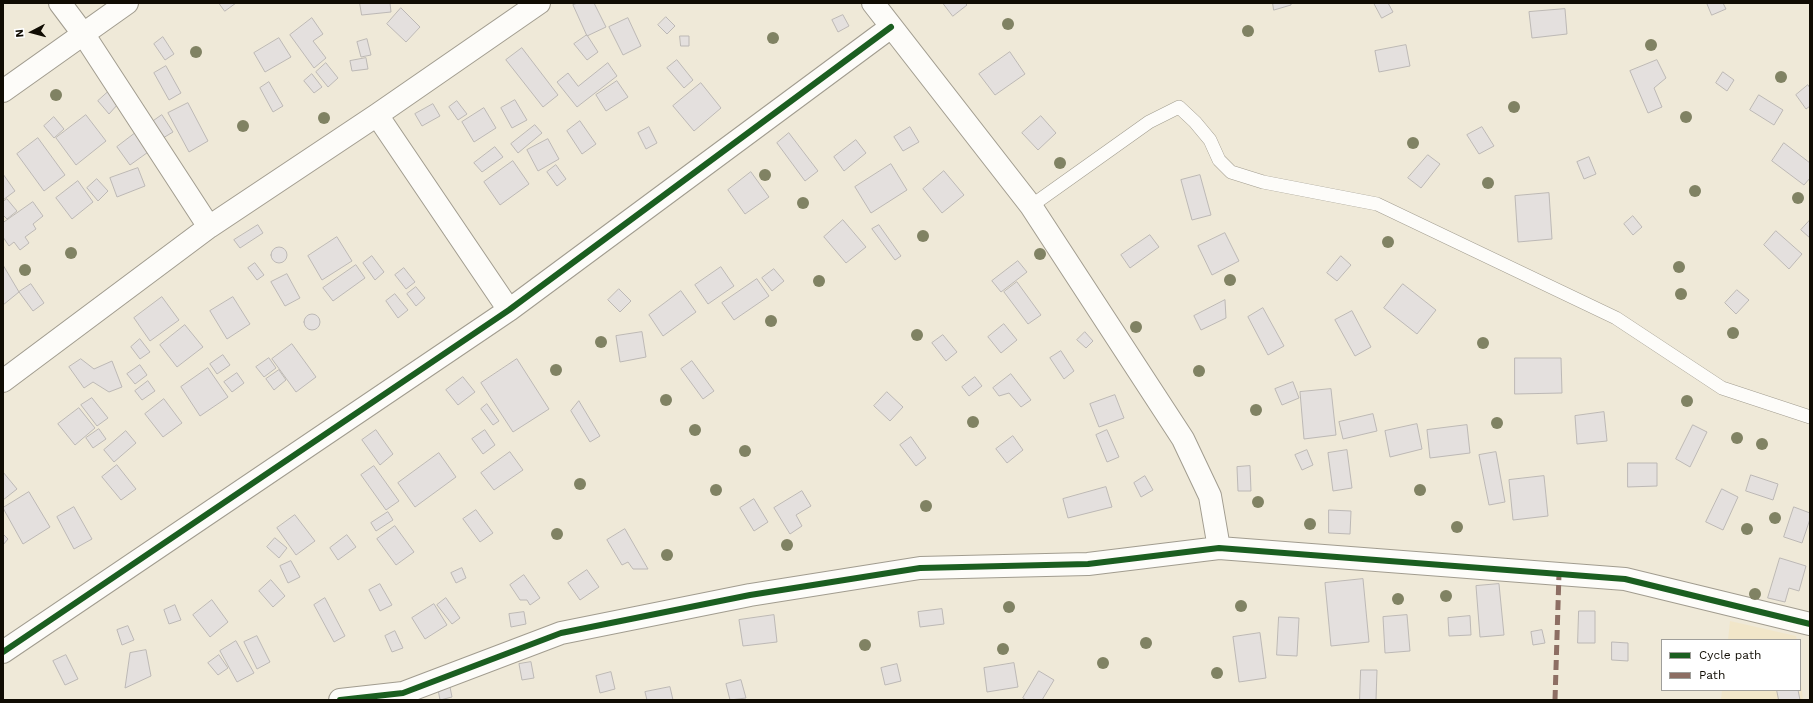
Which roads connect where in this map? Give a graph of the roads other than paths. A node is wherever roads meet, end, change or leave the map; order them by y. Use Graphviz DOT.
graph roads {
  1 [pos="60,3"];
  2 [pos="127,3"];
  3 [pos="539,3"];
  4 [pos="874,3"];
  5 [pos="891,27"];
  6 [pos="84,35"];
  7 [pos="3,91"];
  8 [pos="377,115"];
  9 [pos="1031,206"];
  10 [pos="209,227"];
  11 [pos="509,310"];
  12 [pos="3,381"];
  13 [pos="1810,417"];
  14 [pos="1219,548"];
  15 [pos="1810,624"];
  16 [pos="3,652"];
  17 [pos="340,700"];
  1 -- 6 [label="street"];
  2 -- 6 [label="street"];
  3 -- 8 [label="street"];
  4 -- 5 [label="street"];
  5 -- 9 [label="street"];
  5 -- 11 [label="street"];
  6 -- 7 [label="street"];
  6 -- 10 [label="street"];
  8 -- 10 [label="street"];
  8 -- 11 [label="street"];
  9 -- 13 [label="lane"];
  9 -- 14 [label="street"];
  10 -- 12 [label="street"];
  11 -- 16 [label="street"];
  14 -- 15 [label="street"];
  14 -- 17 [label="street"];
}
